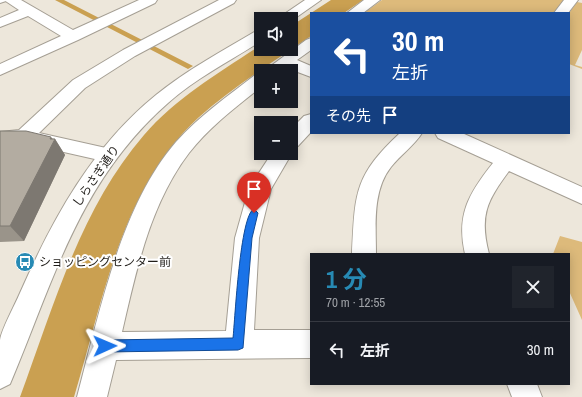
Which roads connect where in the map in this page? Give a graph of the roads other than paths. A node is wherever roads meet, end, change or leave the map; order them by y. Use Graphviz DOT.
graph roads {
  1 [pos="5,0"];
  2 [pos="11,0"];
  3 [pos="114,0"];
  4 [pos="150,0"];
  5 [pos="229,0"];
  6 [pos="314,0"];
  7 [pos="373,0"];
  8 [pos="572,0"];
  9 [pos="0,1"];
  10 [pos="132,9"];
  11 [pos="29,11"];
  12 [pos="295,12"];
  13 [pos="355,12"];
  14 [pos="562,12"];
  15 [pos="0,23"];
  16 [pos="73,37"];
  17 [pos="254,39"];
  18 [pos="310,44"];
  19 [pos="286,61"];
  20 [pos="282,64"];
  21 [pos="0,70"];
  22 [pos="310,72"];
  23 [pos="254,85"];
  24 [pos="310,121"];
  25 [pos="298,134"];
  26 [pos="411,134"];
  27 [pos="458,135"];
  28 [pos="24,136"];
  29 [pos="0,139"];
  30 [pos="108,155"];
  31 [pos="278,160"];
  32 [pos="506,161"];
  33 [pos="582,196"];
  34 [pos="364,253"];
  35 [pos="477,253"];
  36 [pos="238,344"];
  37 [pos="310,344"];
  38 [pos="105,346"];
  39 [pos="0,374"];
  40 [pos="522,385"];
  41 [pos="92,397"];
  42 [pos="527,397"];
  1 -- 9 [label="lane"];
  2 -- 11 [label="street"];
  3 -- 10 [label="street"];
  4 -- 10 [label="street"];
  5 -- 28 [label="street"];
  6 -- 12 [label="street"];
  7 -- 13 [label="street"];
  8 -- 14 [label="street"];
  10 -- 16 [label="street"];
  11 -- 15 [label="street"];
  11 -- 16 [label="street"];
  16 -- 21 [label="street"];
  17 -- 30 [label="street, しらさぎ通り"];
  18 -- 19 [label="street"];
  19 -- 20 [label="street"];
  19 -- 22 [label="street"];
  23 -- 38 [label="street"];
  24 -- 25 [label="street"];
  26 -- 34 [label="street"];
  27 -- 32 [label="street"];
  28 -- 29 [label="street"];
  28 -- 30 [label="street"];
  30 -- 39 [label="street, しらさぎ通り"];
  31 -- 36 [label="street"];
  32 -- 33 [label="street"];
  32 -- 35 [label="street"];
  36 -- 37 [label="street"];
  36 -- 38 [label="street"];
  38 -- 41 [label="street"];
  40 -- 42 [label="street"];
}
